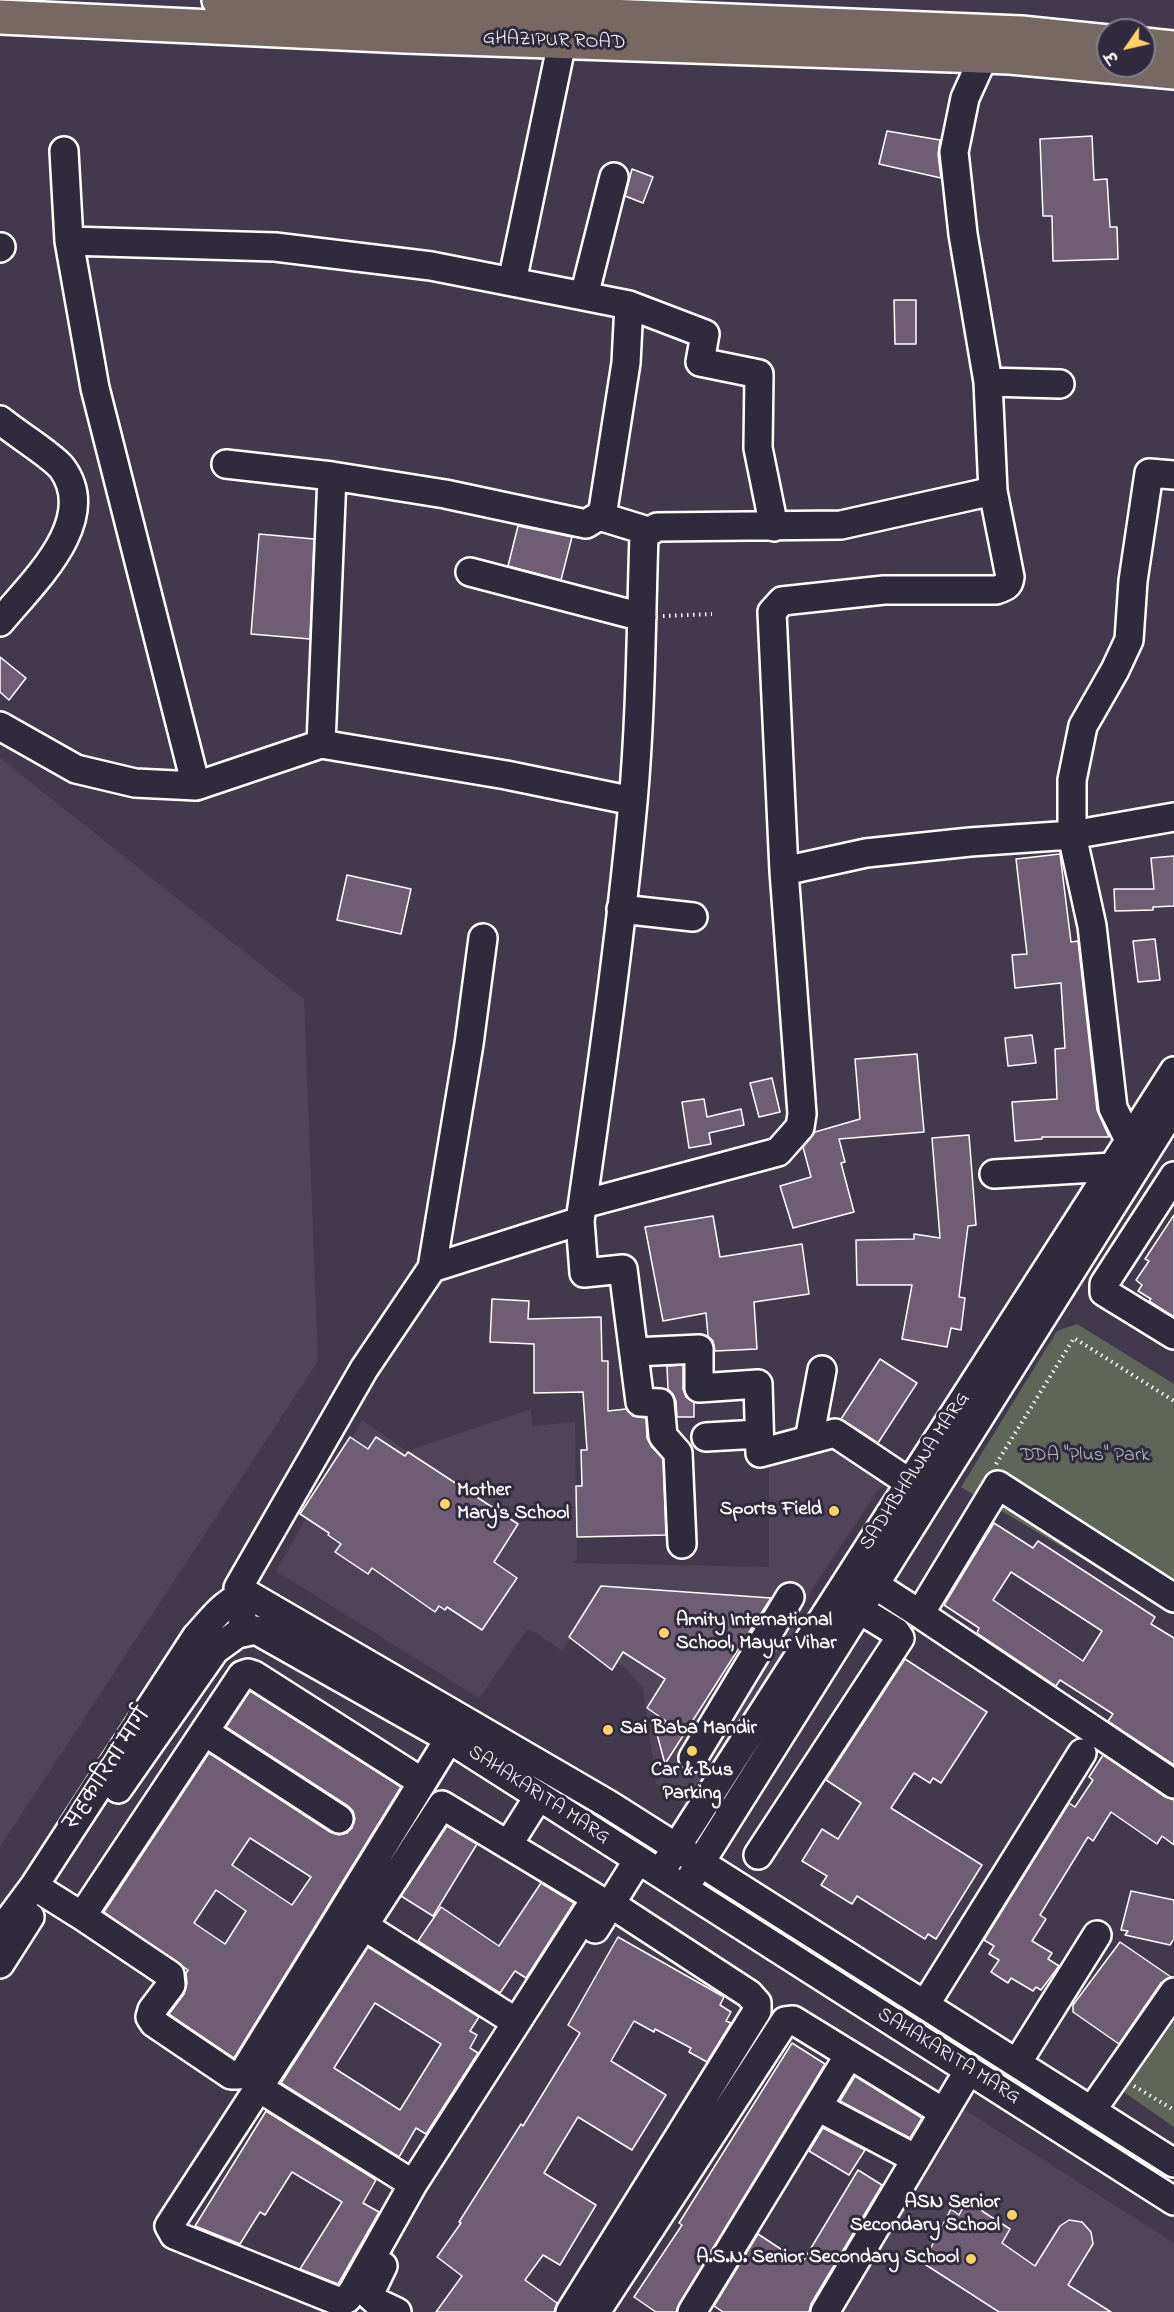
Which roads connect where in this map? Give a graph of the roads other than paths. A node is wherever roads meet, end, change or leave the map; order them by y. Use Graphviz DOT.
graph roads {
  1 [pos="219,0"];
  2 [pos="0,17"];
  3 [pos="1096,41"];
  4 [pos="562,42"];
  5 [pos="1156,46"];
  6 [pos="1174,48"];
  7 [pos="984,56"];
  8 [pos="1096,65"];
  9 [pos="1156,70"];
  10 [pos="1174,72"];
  11 [pos="64,151"];
  12 [pos="614,177"];
  13 [pos="69,241"];
  14 [pos="512,282"];
  15 [pos="584,296"];
  16 [pos="629,305"];
  17 [pos="988,382"];
  18 [pos="1060,384"];
  19 [pos="3,430"];
  20 [pos="226,464"];
  21 [pos="332,476"];
  22 [pos="1174,476"];
  23 [pos="993,491"];
  24 [pos="599,516"];
  25 [pos="774,527"];
  26 [pos="648,531"];
  27 [pos="470,572"];
  28 [pos="642,617"];
  29 [pos="0,622"];
  30 [pos="0,726"];
  31 [pos="321,744"];
  32 [pos="196,786"];
  33 [pos="633,801"];
  34 [pos="1174,817"];
  35 [pos="1072,835"];
  36 [pos="784,871"];
  37 [pos="621,909"];
  38 [pos="693,917"];
  39 [pos="483,938"];
  40 [pos="1174,1071"];
  41 [pos="1174,1109"];
  42 [pos="1129,1140"];
  43 [pos="1112,1167"];
  44 [pos="994,1174"];
  45 [pos="1174,1176"];
  46 [pos="581,1212"];
  47 [pos="432,1268"];
  48 [pos="1174,1335"];
  49 [pos="634,1352"];
  50 [pos="822,1370"];
  51 [pos="759,1434"];
  52 [pos="706,1437"];
  53 [pos="809,1440"];
  54 [pos="910,1483"];
  55 [pos="682,1544"];
  56 [pos="874,1585"];
  57 [pos="790,1597"];
  58 [pos="1174,1598"];
  59 [pos="229,1603"];
  60 [pos="860,1610"];
  61 [pos="923,1616"];
  62 [pos="244,1632"];
  63 [pos="712,1729"];
  64 [pos="205,1732"];
  65 [pos="449,1739"];
  66 [pos="740,1748"];
  67 [pos="1082,1754"];
  68 [pos="693,1758"];
  69 [pos="423,1782"];
  70 [pos="1174,1784"];
  71 [pos="539,1796"];
  72 [pos="339,1819"];
  73 [pos="508,1845"];
  74 [pos="676,1848"];
  75 [pos="758,1855"];
  76 [pos="700,1863"];
  77 [pos="649,1867"];
  78 [pos="684,1889"];
  79 [pos="39,1890"];
  80 [pos="611,1904"];
  81 [pos="82,1916"];
  82 [pos="364,1926"];
  83 [pos="0,1932"];
  84 [pos="1097,1935"];
  85 [pos="0,1964"];
  86 [pos="1174,1992"];
  87 [pos="925,2005"];
  88 [pos="516,2022"];
  89 [pos="849,2055"];
  90 [pos="1017,2063"];
  91 [pos="969,2070"];
  92 [pos="259,2088"];
  93 [pos="818,2106"];
  94 [pos="1092,2110"];
  95 [pos="943,2112"];
  96 [pos="916,2159"];
  97 [pos="1174,2163"];
  98 [pos="413,2184"];
  99 [pos="1174,2201"];
  100 [pos="397,2312"];
  101 [pos="570,2312"];
  102 [pos="596,2312"];
  103 [pos="692,2312"];
  104 [pos="825,2312"];
  1 -- 3 [label="main road, GHAZIPUR ROAD"];
  2 -- 4 [label="main road, GHAZIPUR ROAD"];
  4 -- 7 [label="main road, GHAZIPUR ROAD"];
  4 -- 14 [label="street"];
  5 -- 6 [label="main road"];
  7 -- 8 [label="main road, GHAZIPUR ROAD"];
  7 -- 17 [label="street"];
  9 -- 10 [label="main road, GHAZIPUR ROAD"];
  11 -- 13 [label="street"];
  12 -- 15 [label="street"];
  13 -- 14 [label="street"];
  13 -- 32 [label="street"];
  14 -- 15 [label="street"];
  15 -- 16 [label="street"];
  16 -- 24 [label="street"];
  16 -- 25 [label="street"];
  17 -- 18 [label="street"];
  17 -- 23 [label="street"];
  19 -- 29 [label="street"];
  20 -- 21 [label="street"];
  21 -- 24 [label="street"];
  21 -- 31 [label="street"];
  22 -- 35 [label="street"];
  23 -- 25 [label="street"];
  23 -- 36 [label="street"];
  24 -- 26 [label="street"];
  25 -- 26 [label="street"];
  26 -- 28 [label="street"];
  27 -- 28 [label="street"];
  28 -- 33 [label="street"];
  30 -- 32 [label="street"];
  31 -- 32 [label="street"];
  31 -- 33 [label="street"];
  33 -- 37 [label="street"];
  34 -- 35 [label="street"];
  35 -- 36 [label="street"];
  35 -- 42 [label="street"];
  36 -- 46 [label="street"];
  37 -- 38 [label="street"];
  37 -- 46 [label="street"];
  39 -- 47 [label="street"];
  40 -- 42 [label="street, SADHBHAWNA MARG"];
  41 -- 56 [label="street, SADHBHAWNA MARG"];
  42 -- 43 [label="street, SADHBHAWNA MARG"];
  43 -- 44 [label="street"];
  43 -- 54 [label="street, SADHBHAWNA MARG"];
  45 -- 48 [label="street"];
  46 -- 47 [label="street"];
  46 -- 49 [label="street"];
  47 -- 59 [label="street"];
  49 -- 51 [label="street"];
  49 -- 55 [label="street"];
  50 -- 53 [label="street"];
  51 -- 52 [label="street"];
  51 -- 53 [label="street"];
  53 -- 54 [label="street"];
  54 -- 66 [label="street, SADHBHAWNA MARG"];
  56 -- 60 [label="street, SADHBHAWNA MARG"];
  56 -- 61 [label="street"];
  57 -- 63 [label="street"];
  58 -- 61 [label="street"];
  59 -- 62 [label="street"];
  59 -- 74 [label="street, SAHAKARITA MARG"];
  59 -- 79 [label="street, सहकारिता मार्ग"];
  60 -- 75 [label="street"];
  60 -- 76 [label="street, SADHBHAWNA MARG"];
  61 -- 70 [label="street"];
  62 -- 65 [label="street, SAHAKARITA MARG"];
  62 -- 79 [label="street"];
  63 -- 66 [label="street"];
  63 -- 68 [label="street"];
  64 -- 69 [label="street"];
  64 -- 72 [label="street"];
  64 -- 81 [label="street"];
  65 -- 69 [label="street"];
  65 -- 71 [label="street, SAHAKARITA MARG"];
  66 -- 74 [label="street, SADHBHAWNA MARG"];
  67 -- 87 [label="street"];
  69 -- 81 [label="street"];
  71 -- 73 [label="street"];
  71 -- 77 [label="street, SAHAKARITA MARG"];
  73 -- 82 [label="street"];
  73 -- 88 [label="street"];
  74 -- 76 [label="street, SAHAKARITA MARG"];
  74 -- 77 [label="street, SADHBHAWNA MARG"];
  76 -- 78 [label="street, SADHBHAWNA MARG"];
  76 -- 87 [label="street, SAHAKARITA MARG"];
  77 -- 78 [label="street, SAHAKARITA MARG"];
  77 -- 80 [label="street, SADHBHAWNA MARG"];
  78 -- 91 [label="street, SAHAKARITA MARG"];
  79 -- 81 [label="street"];
  79 -- 83 [label="street, सहकारिता मार्ग"];
  79 -- 85 [label="street"];
  80 -- 100 [label="street, SADHBHAWNA MARG"];
  80 -- 101 [label="street"];
  82 -- 88 [label="street"];
  82 -- 92 [label="street"];
  84 -- 90 [label="street"];
  86 -- 94 [label="street"];
  87 -- 90 [label="street, SAHAKARITA MARG"];
  88 -- 98 [label="street"];
  89 -- 93 [label="street"];
  89 -- 95 [label="street"];
  89 -- 102 [label="street"];
  90 -- 94 [label="street, SAHAKARITA MARG"];
  91 -- 95 [label="street"];
  91 -- 99 [label="street, SAHAKARITA MARG"];
  92 -- 98 [label="street"];
  92 -- 98 [label="street"];
  93 -- 96 [label="street"];
  93 -- 103 [label="street"];
  94 -- 97 [label="street, SAHAKARITA MARG"];
  95 -- 96 [label="street"];
  96 -- 104 [label="street"];
}
